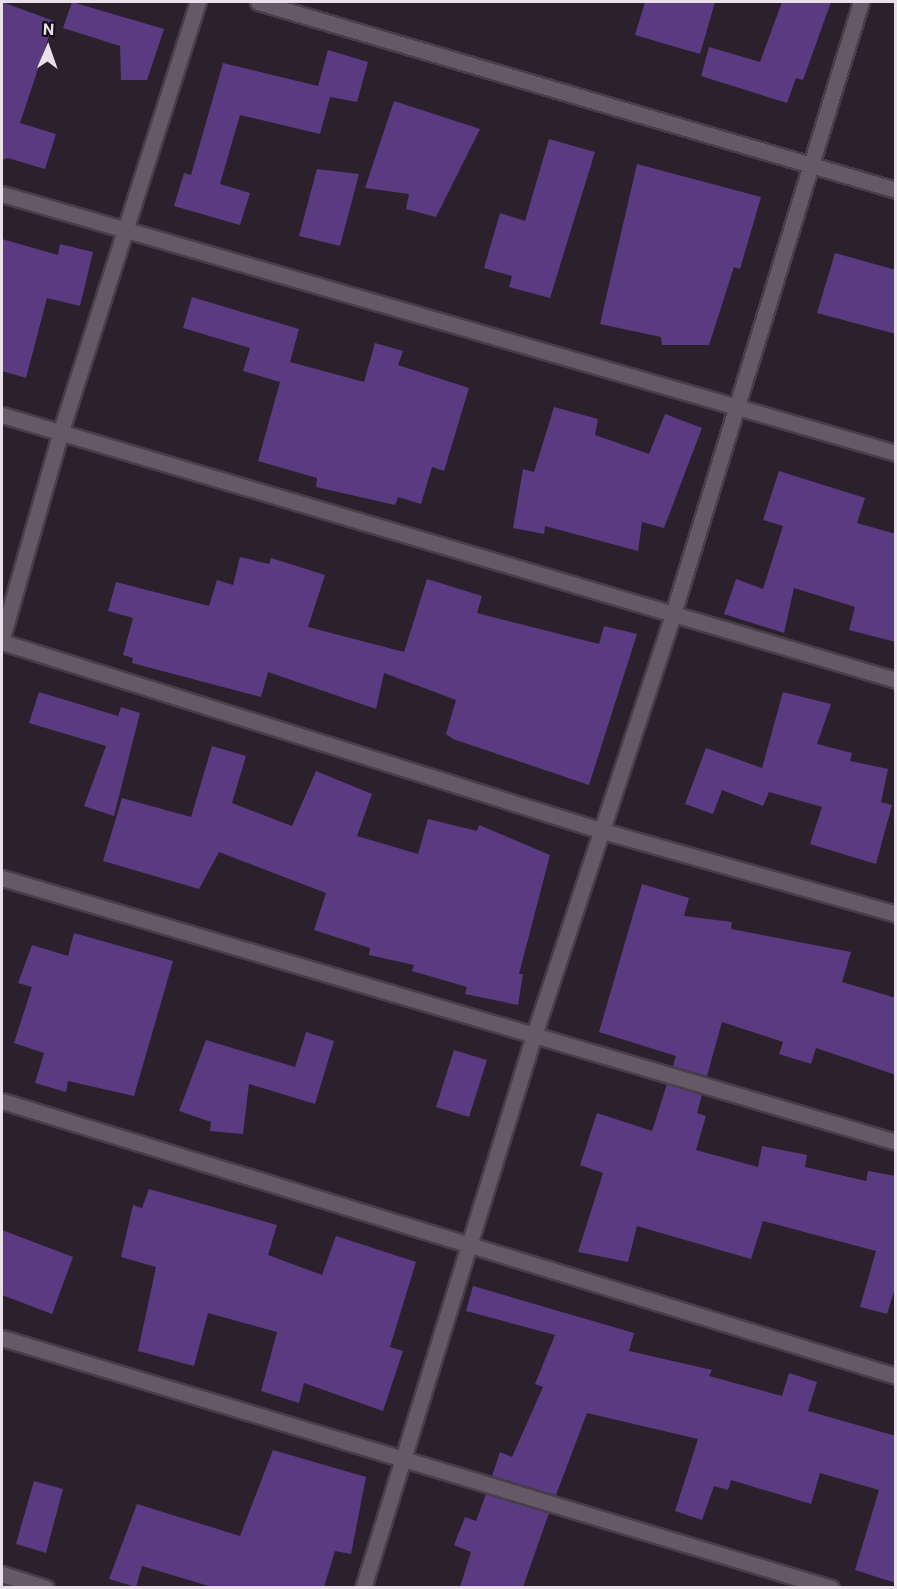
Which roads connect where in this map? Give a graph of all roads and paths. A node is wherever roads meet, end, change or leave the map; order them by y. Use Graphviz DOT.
graph roads {
  1 [pos="198,2"];
  2 [pos="258,2"];
  3 [pos="861,2"];
  4 [pos="808,163"];
  5 [pos="896,190"];
  6 [pos="2,194"];
  7 [pos="123,230"];
  8 [pos="737,406"];
  9 [pos="2,415"];
  10 [pos="60,434"];
  11 [pos="896,453"];
  12 [pos="672,617"];
  13 [pos="2,640"];
  14 [pos="896,680"];
  15 [pos="603,831"];
  16 [pos="2,878"];
  17 [pos="896,914"];
  18 [pos="534,1035"];
  19 [pos="2,1101"];
  20 [pos="896,1142"];
  21 [pos="469,1244"];
  22 [pos="2,1338"];
  23 [pos="896,1376"];
  24 [pos="403,1456"];
  25 [pos="2,1574"];
  26 [pos="46,1587"];
  27 [pos="363,1587"];
  28 [pos="831,1587"];
  1 -- 7 [label="street"];
  2 -- 4 [label="street"];
  3 -- 4 [label="street"];
  4 -- 5 [label="street"];
  4 -- 8 [label="street"];
  6 -- 7 [label="street"];
  7 -- 8 [label="street"];
  7 -- 10 [label="street"];
  8 -- 11 [label="street"];
  8 -- 12 [label="street"];
  9 -- 10 [label="street"];
  10 -- 12 [label="street"];
  10 -- 13 [label="street"];
  12 -- 14 [label="street"];
  12 -- 15 [label="street"];
  13 -- 15 [label="street"];
  15 -- 17 [label="street"];
  15 -- 18 [label="street"];
  16 -- 18 [label="street"];
  18 -- 20 [label="street"];
  18 -- 21 [label="street"];
  19 -- 21 [label="street"];
  21 -- 23 [label="street"];
  21 -- 24 [label="street"];
  22 -- 24 [label="street"];
  24 -- 27 [label="street"];
  24 -- 28 [label="street"];
  25 -- 26 [label="street"];
}
